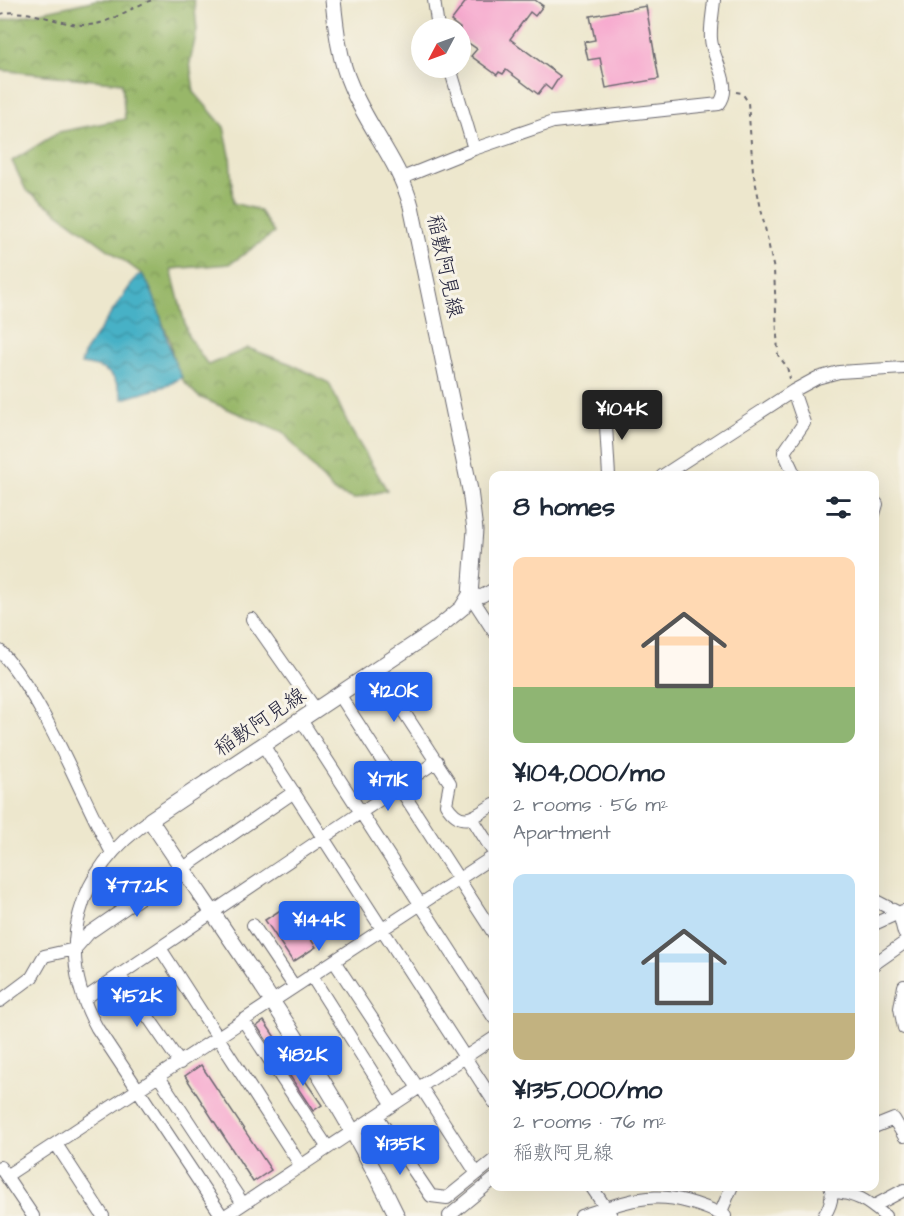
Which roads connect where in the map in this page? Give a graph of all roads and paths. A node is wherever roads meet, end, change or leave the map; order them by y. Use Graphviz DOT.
graph roads {
  1 [pos="152,0"];
  2 [pos="333,0"];
  3 [pos="434,0"];
  4 [pos="714,0"];
  5 [pos="0,14"];
  6 [pos="437,18"];
  7 [pos="453,78"];
  8 [pos="724,83"];
  9 [pos="474,149"];
  10 [pos="402,178"];
  11 [pos="904,369"];
  12 [pos="793,391"];
  13 [pos="604,409"];
  14 [pos="609,471"];
  15 [pos="673,471"];
  16 [pos="793,471"];
  17 [pos="489,592"];
  18 [pos="470,595"];
  19 [pos="252,619"];
  20 [pos="489,624"];
  21 [pos="1,655"];
  22 [pos="376,669"];
  23 [pos="339,694"];
  24 [pos="316,710"];
  25 [pos="301,720"];
  26 [pos="263,745"];
  27 [pos="437,762"];
  28 [pos="399,787"];
  29 [pos="294,792"];
  30 [pos="489,807"];
  31 [pos="361,813"];
  32 [pos="472,818"];
  33 [pos="150,820"];
  34 [pos="323,838"];
  35 [pos="489,847"];
  36 [pos="111,851"];
  37 [pos="489,858"];
  38 [pos="182,868"];
  39 [pos="458,878"];
  40 [pos="879,902"];
  41 [pos="420,904"];
  42 [pos="212,912"];
  43 [pos="901,912"];
  44 [pos="879,922"];
  45 [pos="253,925"];
  46 [pos="489,926"];
  47 [pos="382,929"];
  48 [pos="904,933"];
  49 [pos="904,943"];
  50 [pos="160,948"];
  51 [pos="75,949"];
  52 [pos="879,960"];
  53 [pos="334,961"];
  54 [pos="119,975"];
  55 [pos="311,975"];
  56 [pos="294,986"];
  57 [pos="904,986"];
  58 [pos="84,999"];
  59 [pos="0,1001"];
  60 [pos="272,1001"];
  61 [pos="902,1008"];
  62 [pos="489,1010"];
  63 [pos="243,1020"];
  64 [pos="904,1028"];
  65 [pos="217,1038"];
  66 [pos="489,1041"];
  67 [pos="465,1058"];
  68 [pos="180,1063"];
  69 [pos="159,1077"];
  70 [pos="419,1088"];
  71 [pos="139,1090"];
  72 [pos="489,1094"];
  73 [pos="393,1105"];
  74 [pos="377,1116"];
  75 [pos="879,1125"];
  76 [pos="353,1131"];
  77 [pos="904,1136"];
  78 [pos="56,1144"];
  79 [pos="328,1148"];
  80 [pos="489,1164"];
  81 [pos="302,1166"];
  82 [pos="3,1172"];
  83 [pos="477,1174"];
  84 [pos="489,1183"];
  85 [pos="904,1190"];
  86 [pos="594,1191"];
  87 [pos="730,1191"];
  88 [pos="831,1191"];
  89 [pos="840,1191"];
  90 [pos="243,1204"];
  91 [pos="873,1206"];
  92 [pos="608,1212"];
  93 [pos="723,1215"];
  94 [pos="33,1216"];
  95 [pos="103,1216"];
  96 [pos="224,1216"];
  97 [pos="397,1216"];
  98 [pos="450,1216"];
  99 [pos="580,1216"];
  100 [pos="824,1216"];
  101 [pos="885,1216"];
  1 -- 5 [label="path"];
  2 -- 10 [label="main road, 稲敷阿見線"];
  3 -- 6 [label="street"];
  4 -- 8 [label="street"];
  7 -- 9 [label="street"];
  8 -- 9 [label="street"];
  8 -- 12 [label="path"];
  9 -- 10 [label="street"];
  10 -- 18 [label="main road, 稲敷阿見線"];
  11 -- 12 [label="street"];
  12 -- 15 [label="street"];
  12 -- 16 [label="street"];
  13 -- 14 [label="street"];
  17 -- 18 [label="street"];
  18 -- 20 [label="street"];
  18 -- 22 [label="main road, 稲敷阿見線"];
  19 -- 24 [label="street"];
  21 -- 36 [label="street"];
  22 -- 23 [label="main road, 稲敷阿見線"];
  22 -- 27 [label="street"];
  23 -- 24 [label="main road, 稲敷阿見線"];
  23 -- 28 [label="street"];
  24 -- 25 [label="main road, 稲敷阿見線"];
  25 -- 26 [label="main road, 稲敷阿見線"];
  25 -- 31 [label="street"];
  26 -- 29 [label="street"];
  26 -- 33 [label="main road, 稲敷阿見線"];
  27 -- 28 [label="street"];
  27 -- 32 [label="street"];
  28 -- 31 [label="street"];
  28 -- 39 [label="street"];
  29 -- 34 [label="street"];
  29 -- 38 [label="street"];
  30 -- 32 [label="street"];
  31 -- 34 [label="street"];
  31 -- 41 [label="street"];
  32 -- 35 [label="street"];
  33 -- 36 [label="street"];
  33 -- 38 [label="main road"];
  34 -- 42 [label="street"];
  34 -- 47 [label="street"];
  36 -- 51 [label="street"];
  37 -- 39 [label="street"];
  38 -- 42 [label="main road"];
  38 -- 51 [label="street"];
  39 -- 41 [label="street"];
  39 -- 46 [label="street"];
  40 -- 43 [label="street"];
  41 -- 47 [label="street"];
  41 -- 62 [label="street"];
  42 -- 50 [label="street"];
  42 -- 60 [label="main road"];
  43 -- 44 [label="street"];
  43 -- 48 [label="street"];
  45 -- 56 [label="street"];
  47 -- 53 [label="street"];
  47 -- 67 [label="street"];
  49 -- 52 [label="street"];
  50 -- 54 [label="street"];
  50 -- 65 [label="street"];
  51 -- 58 [label="street"];
  51 -- 59 [label="street"];
  53 -- 55 [label="street"];
  53 -- 70 [label="street"];
  54 -- 58 [label="street"];
  54 -- 68 [label="street"];
  55 -- 56 [label="street"];
  55 -- 73 [label="street"];
  56 -- 60 [label="street"];
  57 -- 61 [label="street"];
  58 -- 71 [label="street"];
  60 -- 63 [label="street"];
  60 -- 76 [label="main road"];
  61 -- 64 [label="street"];
  63 -- 65 [label="street"];
  63 -- 79 [label="street"];
  65 -- 68 [label="street"];
  65 -- 81 [label="street"];
  66 -- 67 [label="street"];
  67 -- 70 [label="street"];
  67 -- 72 [label="street"];
  68 -- 69 [label="street"];
  69 -- 71 [label="street"];
  69 -- 90 [label="street"];
  70 -- 73 [label="street"];
  70 -- 83 [label="street"];
  71 -- 78 [label="street"];
  71 -- 96 [label="street"];
  73 -- 74 [label="street"];
  74 -- 76 [label="street"];
  74 -- 83 [label="street"];
  75 -- 77 [label="street"];
  76 -- 79 [label="street"];
  76 -- 97 [label="main road"];
  78 -- 82 [label="street"];
  78 -- 95 [label="street"];
  79 -- 81 [label="street"];
  80 -- 83 [label="street"];
  81 -- 90 [label="street"];
  82 -- 94 [label="street"];
  84 -- 98 [label="street"];
  85 -- 91 [label="street"];
  86 -- 92 [label="street"];
  87 -- 93 [label="street"];
  88 -- 100 [label="street"];
  89 -- 91 [label="street"];
  90 -- 96 [label="street"];
  91 -- 101 [label="street"];
  92 -- 93 [label="street"];
  92 -- 99 [label="street"];
}
